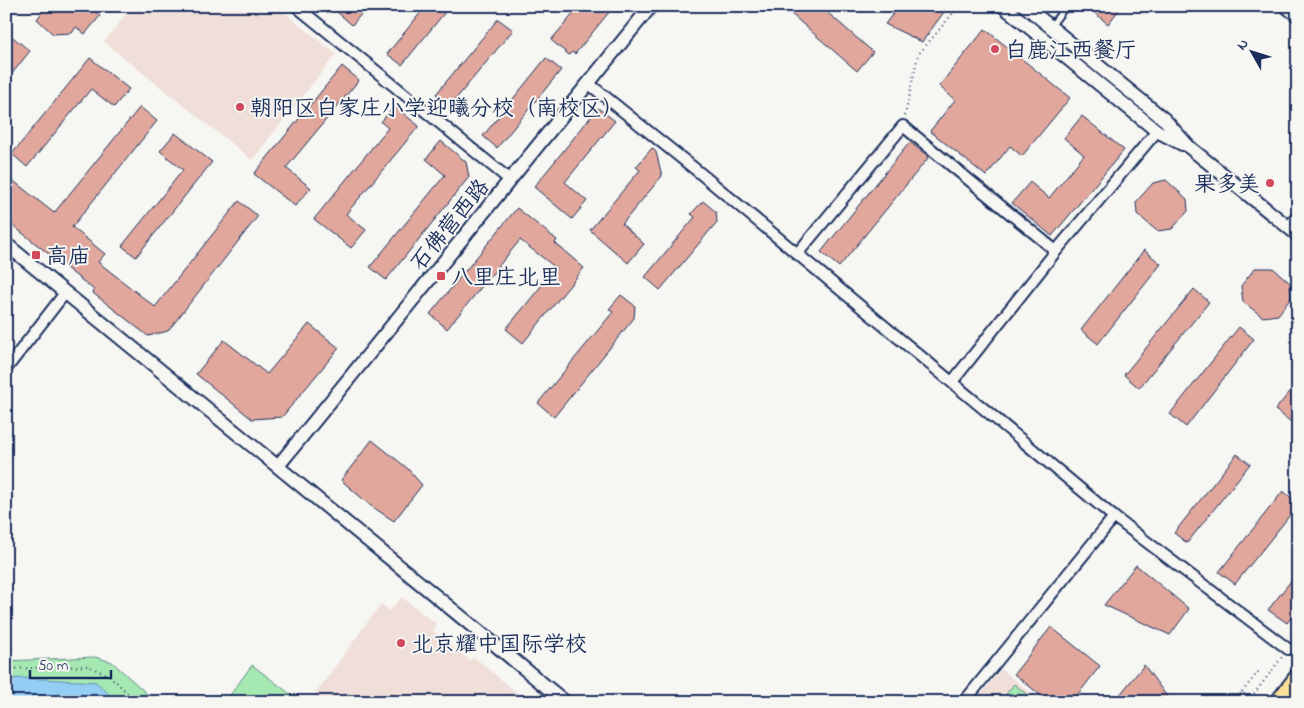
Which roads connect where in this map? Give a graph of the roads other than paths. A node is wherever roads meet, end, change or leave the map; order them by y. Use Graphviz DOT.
graph roads {
  1 [pos="296,6"];
  2 [pos="651,6"];
  3 [pos="1003,6"];
  4 [pos="1026,6"];
  5 [pos="1066,6"];
  6 [pos="1284,6"];
  7 [pos="1298,17"];
  8 [pos="1050,26"];
  9 [pos="588,83"];
  10 [pos="1157,131"];
  11 [pos="1189,147"];
  12 [pos="510,180"];
  13 [pos="1298,216"];
  14 [pos="1293,231"];
  15 [pos="6,244"];
  16 [pos="1056,251"];
  17 [pos="797,254"];
  18 [pos="65,293"];
  19 [pos="6,369"];
  20 [pos="952,382"];
  21 [pos="278,466"];
  22 [pos="1114,517"];
  23 [pos="1288,650"];
  24 [pos="1298,676"];
  25 [pos="565,702"];
  26 [pos="964,702"];
  27 [pos="1278,702"];
  1 -- 12 [label="street"];
  2 -- 9 [label="street, 石佛营西路"];
  3 -- 10 [label="street"];
  4 -- 8 [label="street"];
  5 -- 8 [label="lane"];
  6 -- 7 [label="street"];
  8 -- 11 [label="street"];
  9 -- 12 [label="street, 石佛营西路"];
  9 -- 17 [label="street"];
  10 -- 11 [label="street"];
  10 -- 16 [label="street"];
  11 -- 14 [label="street"];
  12 -- 21 [label="street, 石佛营西路"];
  13 -- 14 [label="street"];
  15 -- 18 [label="street"];
  16 -- 17 [label="street"];
  16 -- 20 [label="street"];
  17 -- 20 [label="street"];
  18 -- 19 [label="street"];
  18 -- 21 [label="street"];
  20 -- 22 [label="street"];
  21 -- 25 [label="street"];
  22 -- 23 [label="street"];
  22 -- 26 [label="street"];
  24 -- 27 [label="main road"];
}
